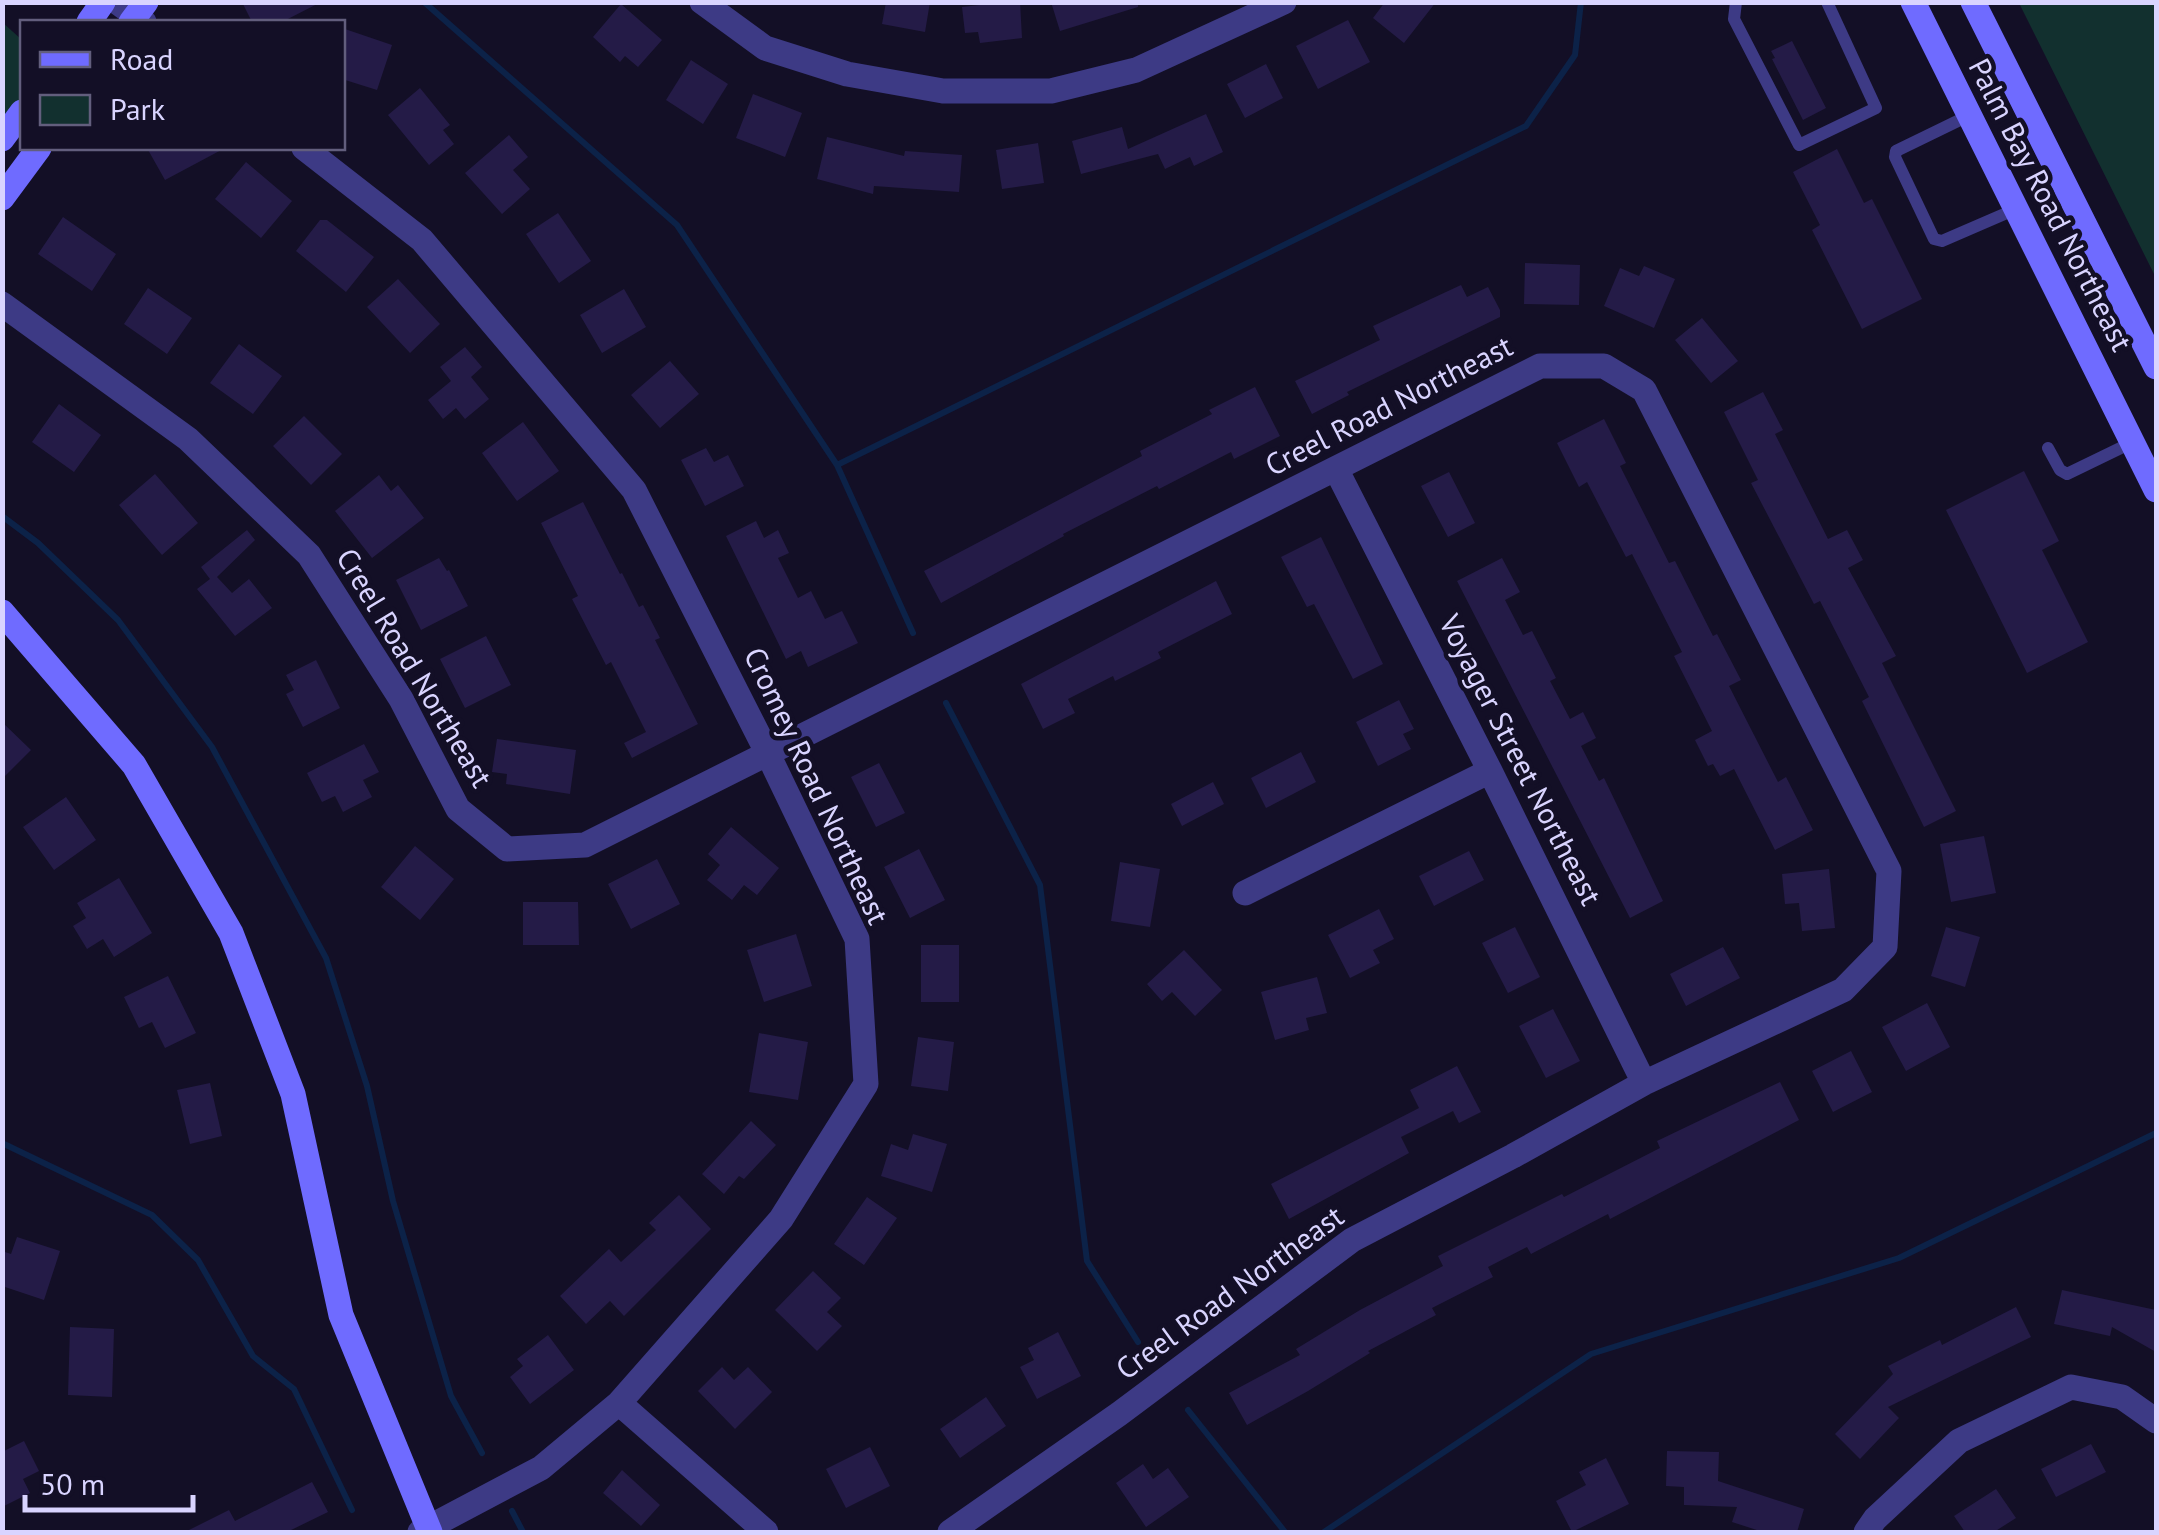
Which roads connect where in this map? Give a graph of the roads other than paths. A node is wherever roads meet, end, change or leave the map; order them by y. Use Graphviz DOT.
graph roads {
  1 [pos="702,2"];
  2 [pos="1284,2"];
  3 [pos="1736,2"];
  4 [pos="1827,2"];
  5 [pos="1913,2"];
  6 [pos="1973,2"];
  7 [pos="20,115"];
  8 [pos="1970,115"];
  9 [pos="2,139"];
  10 [pos="38,150"];
  11 [pos="307,150"];
  12 [pos="2,198"];
  13 [pos="2016,209"];
  14 [pos="2,304"];
  15 [pos="2156,367"];
  16 [pos="2137,435"];
  17 [pos="2048,448"];
  18 [pos="1336,468"];
  19 [pos="2156,490"];
  20 [pos="2,612"];
  21 [pos="768,752"];
  22 [pos="1490,771"];
  23 [pos="1245,893"];
  24 [pos="1644,1083"];
  25 [pos="619,1403"];
  26 [pos="2156,1421"];
  27 [pos="426,1531"];
  28 [pos="766,1532"];
  29 [pos="950,1532"];
  30 [pos="1866,1532"];
  1 -- 2 [label="street"];
  3 -- 4 [label="lane"];
  5 -- 8 [label="street, Palm Bay Road Northeast"];
  6 -- 15 [label="street, Palm Bay Road Northeast"];
  7 -- 9 [label="street"];
  8 -- 13 [label="street, Palm Bay Road Northeast"];
  8 -- 13 [label="lane"];
  10 -- 12 [label="street"];
  11 -- 21 [label="street, Cromey Road Northeast"];
  13 -- 16 [label="street, Palm Bay Road Northeast"];
  14 -- 21 [label="street, Creel Road Northeast"];
  16 -- 17 [label="lane"];
  16 -- 19 [label="street, Palm Bay Road Northeast"];
  18 -- 21 [label="street, Creel Road Northeast"];
  18 -- 22 [label="street, Voyager Street Northeast"];
  18 -- 24 [label="street, Creel Road Northeast"];
  20 -- 27 [label="street"];
  21 -- 25 [label="street, Cromey Road Northeast"];
  22 -- 23 [label="street"];
  22 -- 24 [label="street, Voyager Street Northeast"];
  24 -- 29 [label="street, Creel Road Northeast"];
  25 -- 27 [label="street, Cromey Road Northeast"];
  25 -- 28 [label="street"];
  26 -- 30 [label="street"];
}
